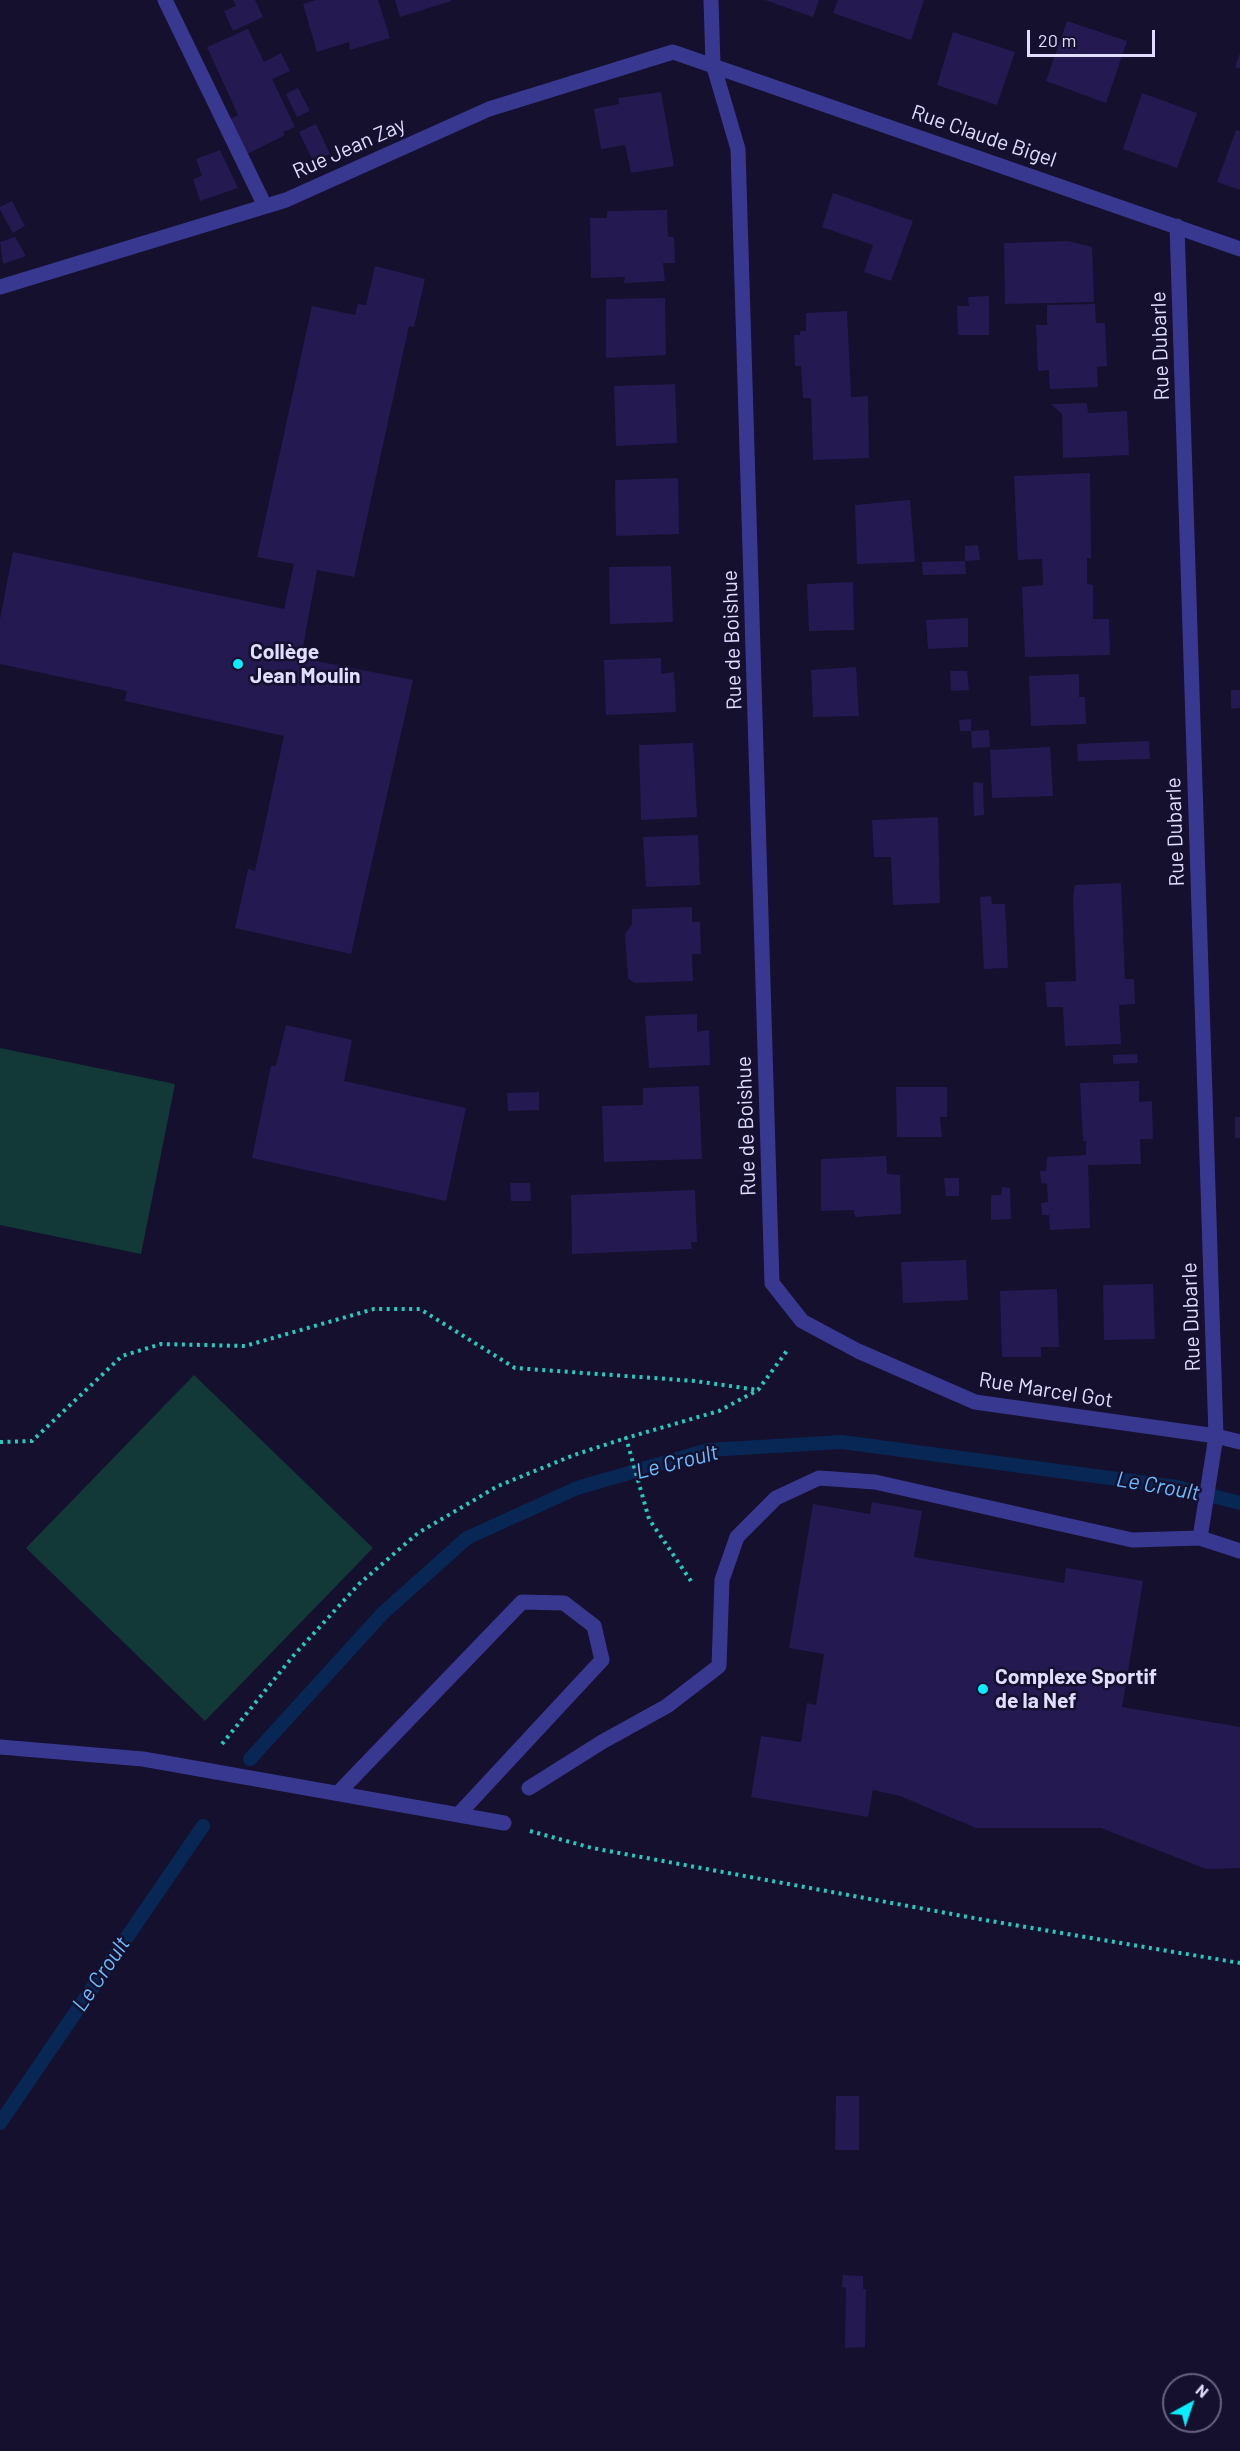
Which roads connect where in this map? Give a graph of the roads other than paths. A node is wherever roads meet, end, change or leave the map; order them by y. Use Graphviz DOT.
graph roads {
  1 [pos="165,0"];
  2 [pos="711,0"];
  3 [pos="713,64"];
  4 [pos="265,206"];
  5 [pos="1177,226"];
  6 [pos="1240,249"];
  7 [pos="0,287"];
  8 [pos="772,1283"];
  9 [pos="1216,1436"];
  10 [pos="1240,1442"];
  11 [pos="1200,1538"];
  12 [pos="1240,1551"];
  13 [pos="0,1747"];
  14 [pos="530,1788"];
  15 [pos="338,1793"];
  16 [pos="458,1815"];
  17 [pos="504,1823"];
  1 -- 4 [label="street"];
  2 -- 3 [label="street, Rue de Boishue"];
  3 -- 4 [label="street, Rue Jean Zay"];
  3 -- 5 [label="street, Rue Claude Bigel"];
  3 -- 8 [label="street, Rue de Boishue"];
  4 -- 7 [label="street, Rue Jean Zay"];
  5 -- 6 [label="street, Rue Claude Bigel"];
  5 -- 9 [label="street, Rue Dubarle"];
  8 -- 9 [label="street, Rue Marcel Got"];
  9 -- 10 [label="street, Rue Marcel Got"];
  9 -- 11 [label="street, Rue Dubarle"];
  11 -- 12 [label="street"];
  11 -- 14 [label="street"];
  13 -- 15 [label="street"];
  15 -- 16 [label="street"];
  15 -- 16 [label="street"];
  16 -- 17 [label="street"];
}
